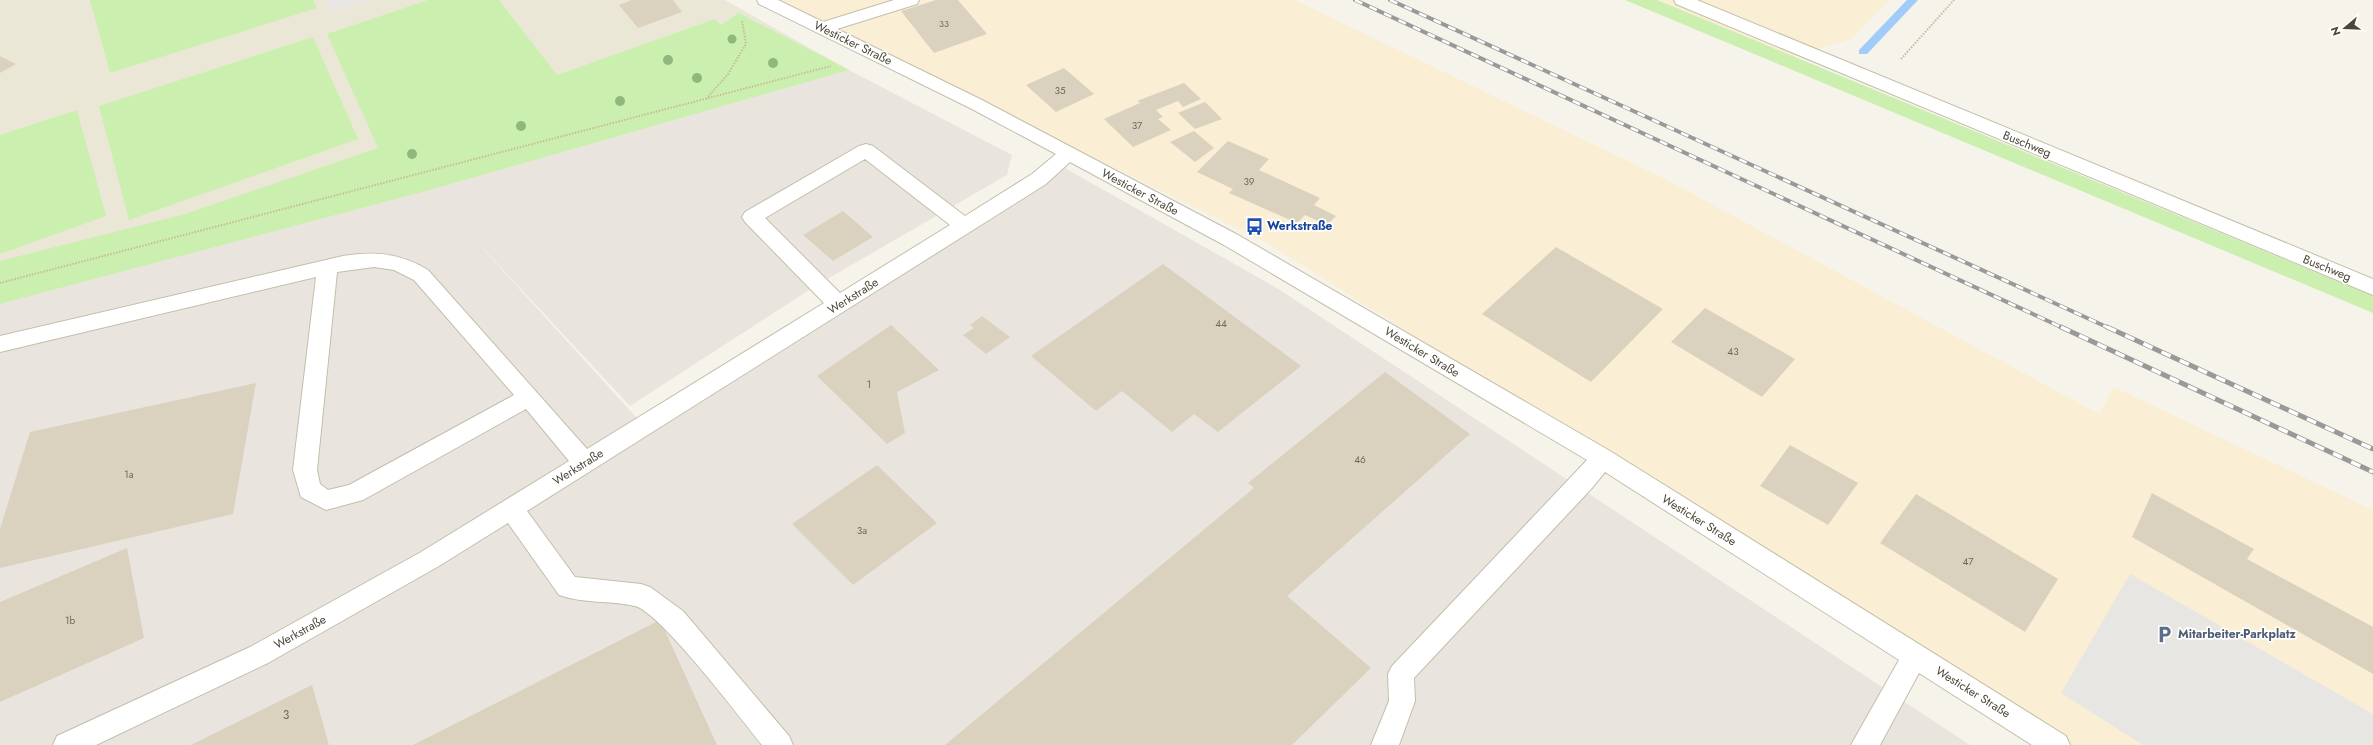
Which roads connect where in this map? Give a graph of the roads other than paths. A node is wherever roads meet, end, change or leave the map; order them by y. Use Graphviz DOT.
graph roads {
  1 [pos="765,0"];
  2 [pos="911,0"];
  3 [pos="1682,0"];
  4 [pos="822,28"];
  5 [pos="1069,153"];
  6 [pos="964,226"];
  7 [pos="327,267"];
  8 [pos="2373,286"];
  9 [pos="839,305"];
  10 [pos="0,344"];
  11 [pos="529,397"];
  12 [pos="1602,458"];
  13 [pos="584,463"];
  14 [pos="511,508"];
  15 [pos="1915,656"];
  16 [pos="67,745"];
  17 [pos="779,745"];
  18 [pos="1385,745"];
  19 [pos="1865,745"];
  20 [pos="2056,745"];
  1 -- 4 [label="street, Westicker Straße"];
  2 -- 4 [label="street"];
  3 -- 8 [label="street, Buschweg"];
  4 -- 5 [label="street, Westicker Straße"];
  5 -- 6 [label="street, Werkstraße"];
  5 -- 12 [label="street, Westicker Straße"];
  6 -- 9 [label="street, Werkstraße"];
  6 -- 9 [label="street"];
  7 -- 10 [label="street"];
  7 -- 11 [label="street"];
  7 -- 11 [label="street"];
  9 -- 13 [label="street, Werkstraße"];
  11 -- 13 [label="street"];
  12 -- 15 [label="street, Westicker Straße"];
  12 -- 18 [label="street"];
  13 -- 14 [label="street, Werkstraße"];
  14 -- 16 [label="street, Werkstraße"];
  14 -- 17 [label="street"];
  15 -- 19 [label="street"];
  15 -- 20 [label="street, Westicker Straße"];
}
